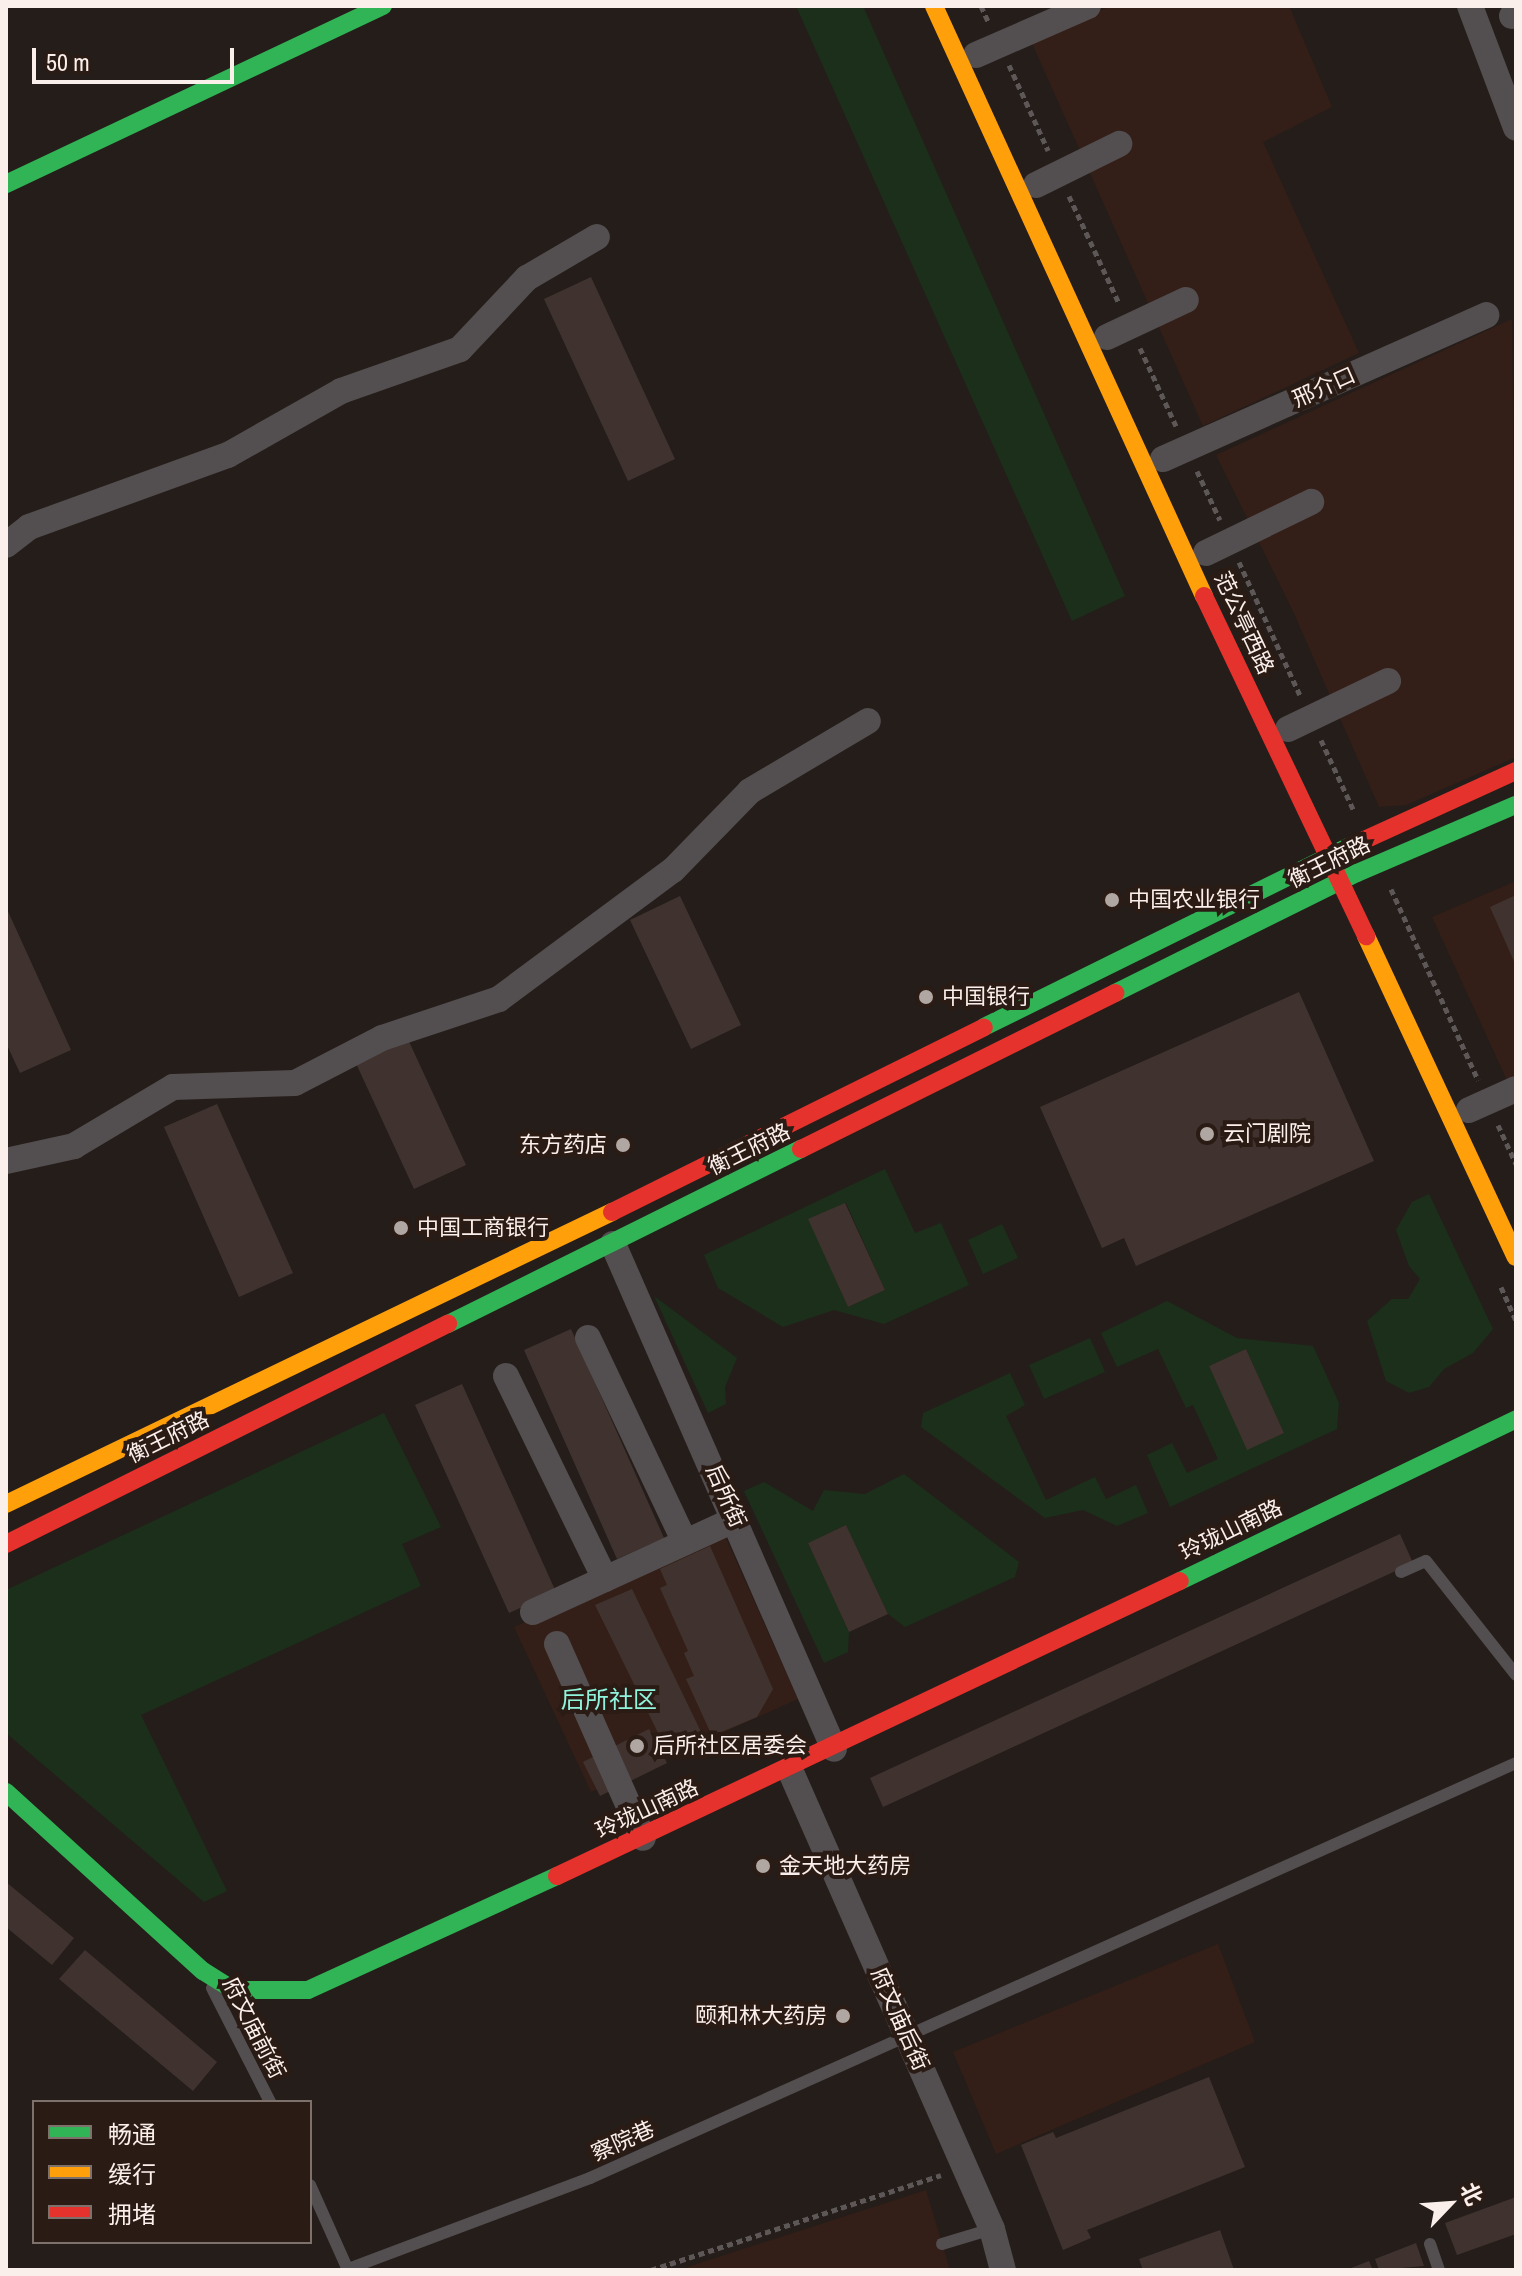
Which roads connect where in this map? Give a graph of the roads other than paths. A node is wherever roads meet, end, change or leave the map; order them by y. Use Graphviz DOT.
graph roads {
  1 [pos="383,6"];
  2 [pos="934,6"];
  3 [pos="953,6"];
  4 [pos="1088,6"];
  5 [pos="1470,6"];
  6 [pos="989,52"];
  7 [pos="1516,128"];
  8 [pos="1119,144"];
  9 [pos="6,184"];
  10 [pos="1036,185"];
  11 [pos="597,237"];
  12 [pos="1186,300"];
  13 [pos="1486,315"];
  14 [pos="1107,337"];
  15 [pos="1163,459"];
  16 [pos="1311,502"];
  17 [pos="6,545"];
  18 [pos="1206,553"];
  19 [pos="1388,681"];
  20 [pos="868,721"];
  21 [pos="1288,729"];
  22 [pos="1516,771"];
  23 [pos="1516,805"];
  24 [pos="1344,849"];
  25 [pos="1325,859"];
  26 [pos="1357,873"];
  27 [pos="1338,883"];
  28 [pos="1378,913"];
  29 [pos="1516,1089"];
  30 [pos="1473,1102"];
  31 [pos="6,1161"];
  32 [pos="1516,1212"];
  33 [pos="613,1244"];
  34 [pos="1516,1257"];
  35 [pos="588,1338"];
  36 [pos="506,1376"];
  37 [pos="1516,1419"];
  38 [pos="6,1504"];
  39 [pos="736,1519"];
  40 [pos="685,1542"];
  41 [pos="6,1544"];
  42 [pos="1401,1572"];
  43 [pos="605,1579"];
  44 [pos="533,1612"];
  45 [pos="557,1644"];
  46 [pos="1516,1675"];
  47 [pos="834,1749"];
  48 [pos="1516,1763"];
  49 [pos="790,1770"];
  50 [pos="6,1792"];
  51 [pos="643,1838"];
  52 [pos="203,1971"];
  53 [pos="909,2038"];
  54 [pos="269,2100"];
  55 [pos="312,2189"];
  56 [pos="992,2229"];
  57 [pos="942,2244"];
  58 [pos="1430,2244"];
  59 [pos="348,2270"];
  60 [pos="1003,2270"];
  61 [pos="1439,2270"];
  1 -- 9 [label="main road"];
  2 -- 25 [label="main road, 范公亭西路"];
  3 -- 6 [label="main road, 范公亭西路"];
  4 -- 6 [label="street"];
  5 -- 7 [label="street"];
  6 -- 10 [label="main road, 范公亭西路"];
  8 -- 10 [label="street"];
  10 -- 14 [label="main road, 范公亭西路"];
  11 -- 17 [label="street"];
  12 -- 14 [label="street"];
  13 -- 15 [label="street, 邢介口"];
  14 -- 15 [label="main road, 范公亭西路"];
  15 -- 18 [label="main road, 范公亭西路"];
  16 -- 18 [label="street"];
  18 -- 21 [label="main road, 范公亭西路"];
  19 -- 21 [label="street"];
  20 -- 31 [label="street"];
  21 -- 24 [label="main road, 范公亭西路"];
  22 -- 24 [label="main road, 衡王府路"];
  23 -- 26 [label="main road, 衡王府路"];
  24 -- 25 [label="main road, 衡王府路"];
  24 -- 26 [label="main road, 范公亭西路"];
  25 -- 27 [label="main road, 范公亭西路"];
  25 -- 38 [label="main road, 衡王府路"];
  26 -- 27 [label="main road, 衡王府路"];
  26 -- 28 [label="main road, 范公亭西路"];
  27 -- 33 [label="main road, 衡王府路"];
  27 -- 34 [label="main road, 范公亭西路"];
  29 -- 30 [label="street"];
  30 -- 32 [label="main road"];
  33 -- 39 [label="street, 后所街"];
  33 -- 41 [label="main road, 衡王府路"];
  35 -- 40 [label="street"];
  36 -- 43 [label="street"];
  37 -- 47 [label="main road, 玲珑山南路"];
  39 -- 40 [label="street"];
  39 -- 47 [label="street, 后所街"];
  40 -- 43 [label="street"];
  42 -- 46 [label="lane"];
  43 -- 44 [label="street"];
  45 -- 51 [label="street"];
  47 -- 49 [label="main road, 玲珑山南路"];
  48 -- 53 [label="lane, 察院巷"];
  49 -- 51 [label="main road, 玲珑山南路"];
  49 -- 53 [label="street, 府文庙后街"];
  50 -- 52 [label="main road, 玲珑山南路"];
  51 -- 52 [label="main road, 玲珑山南路"];
  52 -- 54 [label="lane, 府文庙前街"];
  53 -- 56 [label="street, 府文庙后街"];
  53 -- 59 [label="lane, 察院巷"];
  55 -- 59 [label="lane"];
  56 -- 57 [label="lane"];
  56 -- 60 [label="street, 府文庙后街"];
  58 -- 61 [label="lane"];
}
